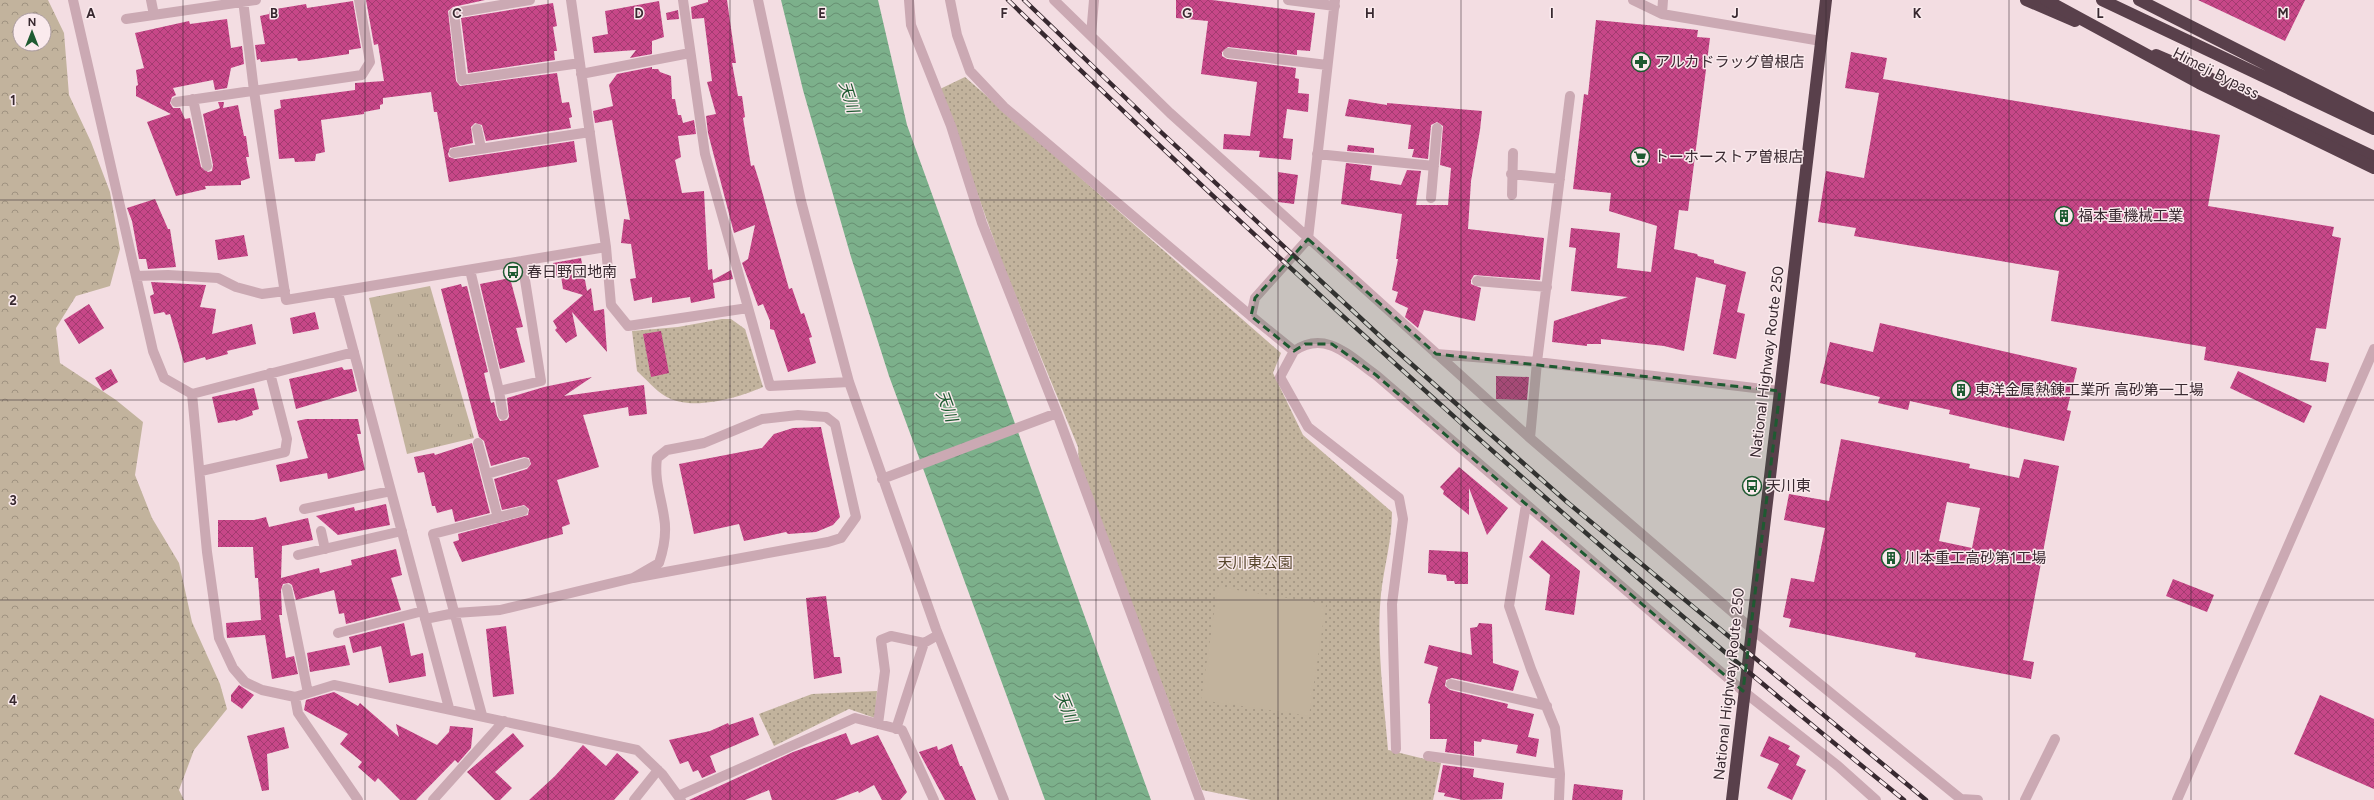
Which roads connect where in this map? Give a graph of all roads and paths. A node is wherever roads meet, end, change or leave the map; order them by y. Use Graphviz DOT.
graph roads {
  1 [pos="73,0"];
  2 [pos="151,0"];
  3 [pos="256,0"];
  4 [pos="359,0"];
  5 [pos="530,0"];
  6 [pos="571,0"];
  7 [pos="683,0"];
  8 [pos="758,0"];
  9 [pos="909,0"];
  10 [pos="950,0"];
  11 [pos="1054,0"];
  12 [pos="1094,0"];
  13 [pos="1288,0"];
  14 [pos="1633,0"];
  15 [pos="1663,0"];
  16 [pos="1826,0"];
  17 [pos="2026,0"];
  18 [pos="2046,0"];
  19 [pos="2102,0"];
  20 [pos="244,1"];
  21 [pos="2145,1"];
  22 [pos="1335,3"];
  23 [pos="1662,14"];
  24 [pos="154,15"];
  25 [pos="126,19"];
  26 [pos="1091,35"];
  27 [pos="1821,41"];
  28 [pos="690,53"];
  29 [pos="1228,53"];
  30 [pos="580,63"];
  31 [pos="1327,65"];
  32 [pos="581,74"];
  33 [pos="254,91"];
  34 [pos="1570,96"];
  35 [pos="193,99"];
  36 [pos="176,102"];
  37 [pos="2374,119"];
  38 [pos="1437,128"];
  39 [pos="477,129"];
  40 [pos="2374,129"];
  41 [pos="590,132"];
  42 [pos="481,148"];
  43 [pos="454,153"];
  44 [pos="1513,153"];
  45 [pos="1317,154"];
  46 [pos="2374,157"];
  47 [pos="207,166"];
  48 [pos="1434,166"];
  49 [pos="2374,168"];
  50 [pos="1511,174"];
  51 [pos="1560,179"];
  52 [pos="1512,195"];
  53 [pos="1431,198"];
  54 [pos="1308,239"];
  55 [pos="606,247"];
  56 [pos="522,261"];
  57 [pos="470,270"];
  58 [pos="136,276"];
  59 [pos="1477,281"];
  60 [pos="1547,287"];
  61 [pos="285,291"];
  62 [pos="338,293"];
  63 [pos="748,308"];
  64 [pos="1251,316"];
  65 [pos="2374,349"];
  66 [pos="1294,351"];
  67 [pos="354,352"];
  68 [pos="1436,354"];
  69 [pos="1537,362"];
  70 [pos="270,373"];
  71 [pos="849,382"];
  72 [pos="499,392"];
  73 [pos="1780,392"];
  74 [pos="192,394"];
  75 [pos="1057,414"];
  76 [pos="503,415"];
  77 [pos="1530,438"];
  78 [pos="478,443"];
  79 [pos="525,463"];
  80 [pos="201,471"];
  81 [pos="487,474"];
  82 [pos="882,479"];
  83 [pos="391,491"];
  84 [pos="1526,505"];
  85 [pos="304,508"];
  86 [pos="524,511"];
  87 [pos="498,518"];
  88 [pos="402,531"];
  89 [pos="321,532"];
  90 [pos="325,549"];
  91 [pos="298,555"];
  92 [pos="633,578"];
  93 [pos="287,589"];
  94 [pos="455,613"];
  95 [pos="424,615"];
  96 [pos="1751,628"];
  97 [pos="338,633"];
  98 [pos="938,635"];
  99 [pos="924,643"];
  100 [pos="1451,684"];
  101 [pos="1743,691"];
  102 [pos="308,693"];
  103 [pos="295,697"];
  104 [pos="1547,706"];
  105 [pos="449,708"];
  106 [pos="482,715"];
  107 [pos="504,721"];
  108 [pos="878,724"];
  109 [pos="896,729"];
  110 [pos="2055,739"];
  111 [pos="1396,749"];
  112 [pos="1428,756"];
  113 [pos="658,770"];
  114 [pos="1560,774"];
  115 [pos="680,798"];
  116 [pos="1962,799"];
  117 [pos="358,800"];
  118 [pos="433,800"];
  119 [pos="634,800"];
  120 [pos="934,800"];
  121 [pos="1004,800"];
  122 [pos="1200,800"];
  123 [pos="1559,800"];
  124 [pos="1732,800"];
  125 [pos="1876,800"];
  126 [pos="1978,800"];
  127 [pos="2025,800"];
  128 [pos="2177,800"];
  1 -- 58 [label="street"];
  2 -- 24 [label="street"];
  3 -- 20 [label="street"];
  4 -- 33 [label="street"];
  5 -- 30 [label="street"];
  6 -- 30 [label="street"];
  7 -- 28 [label="street"];
  8 -- 71 [label="street"];
  9 -- 75 [label="street"];
  10 -- 64 [label="street"];
  11 -- 26 [label="street"];
  12 -- 26 [label="street"];
  13 -- 22 [label="street"];
  14 -- 23 [label="street"];
  15 -- 23 [label="street"];
  16 -- 27 [label="highway, National Highway Route 250"];
  17 -- 46 [label="highway"];
  18 -- 49 [label="highway, Himeji Bypass, bridge"];
  19 -- 40 [label="highway, Himeji Bypass"];
  20 -- 24 [label="street"];
  20 -- 33 [label="street"];
  21 -- 37 [label="highway"];
  22 -- 31 [label="street"];
  23 -- 27 [label="street"];
  24 -- 25 [label="street"];
  26 -- 54 [label="street"];
  27 -- 73 [label="highway, National Highway Route 250"];
  28 -- 32 [label="street"];
  28 -- 63 [label="street"];
  29 -- 31 [label="street"];
  30 -- 32 [label="street"];
  31 -- 45 [label="street"];
  32 -- 41 [label="street"];
  33 -- 35 [label="street"];
  33 -- 61 [label="street"];
  34 -- 51 [label="street"];
  35 -- 36 [label="street"];
  35 -- 47 [label="street"];
  38 -- 48 [label="street"];
  39 -- 42 [label="street"];
  41 -- 42 [label="street"];
  41 -- 55 [label="street"];
  42 -- 43 [label="street"];
  44 -- 50 [label="street"];
  45 -- 48 [label="street"];
  45 -- 54 [label="street"];
  48 -- 53 [label="street"];
  50 -- 51 [label="street"];
  50 -- 52 [label="street"];
  51 -- 60 [label="street"];
  54 -- 64 [label="street"];
  54 -- 68 [label="street"];
  55 -- 56 [label="street"];
  55 -- 63 [label="street"];
  56 -- 57 [label="street"];
  56 -- 72 [label="street"];
  57 -- 62 [label="street"];
  57 -- 72 [label="street"];
  58 -- 61 [label="street"];
  58 -- 74 [label="street"];
  59 -- 60 [label="street"];
  60 -- 69 [label="street"];
  61 -- 62 [label="street"];
  62 -- 67 [label="street"];
  63 -- 71 [label="street"];
  64 -- 66 [label="street"];
  65 -- 128 [label="street"];
  66 -- 84 [label="street"];
  66 -- 111 [label="street"];
  67 -- 70 [label="street"];
  67 -- 83 [label="street"];
  68 -- 69 [label="street"];
  68 -- 77 [label="street"];
  69 -- 73 [label="street"];
  69 -- 77 [label="street"];
  70 -- 74 [label="street"];
  70 -- 80 [label="street"];
  71 -- 82 [label="street"];
  72 -- 76 [label="street"];
  73 -- 96 [label="highway, National Highway Route 250"];
  74 -- 80 [label="street"];
  75 -- 82 [label="street"];
  75 -- 122 [label="street"];
  77 -- 96 [label="street"];
  78 -- 81 [label="street"];
  79 -- 81 [label="street"];
  80 -- 103 [label="street"];
  81 -- 87 [label="street"];
  82 -- 98 [label="street"];
  83 -- 85 [label="street"];
  83 -- 88 [label="street"];
  84 -- 101 [label="street"];
  84 -- 104 [label="street"];
  86 -- 87 [label="street"];
  87 -- 94 [label="street"];
  88 -- 90 [label="street"];
  88 -- 95 [label="street"];
  89 -- 90 [label="street"];
  90 -- 91 [label="street"];
  92 -- 92 [label="street"];
  92 -- 94 [label="street"];
  93 -- 102 [label="street"];
  94 -- 95 [label="street"];
  94 -- 106 [label="street"];
  95 -- 97 [label="street"];
  95 -- 105 [label="street"];
  96 -- 101 [label="highway, National Highway Route 250"];
  96 -- 116 [label="street"];
  98 -- 99 [label="street"];
  98 -- 121 [label="street"];
  99 -- 108 [label="street"];
  99 -- 109 [label="street"];
  100 -- 104 [label="street"];
  101 -- 124 [label="highway, National Highway Route 250"];
  101 -- 125 [label="street"];
  102 -- 103 [label="street"];
  102 -- 105 [label="street"];
  103 -- 117 [label="street"];
  104 -- 114 [label="street"];
  105 -- 106 [label="street"];
  106 -- 107 [label="street"];
  107 -- 113 [label="street"];
  107 -- 118 [label="street"];
  108 -- 109 [label="street"];
  108 -- 115 [label="street"];
  109 -- 120 [label="street"];
  110 -- 127 [label="street"];
  112 -- 114 [label="street"];
  113 -- 115 [label="street"];
  113 -- 119 [label="street"];
  114 -- 123 [label="street"];
  116 -- 126 [label="street"];
}
